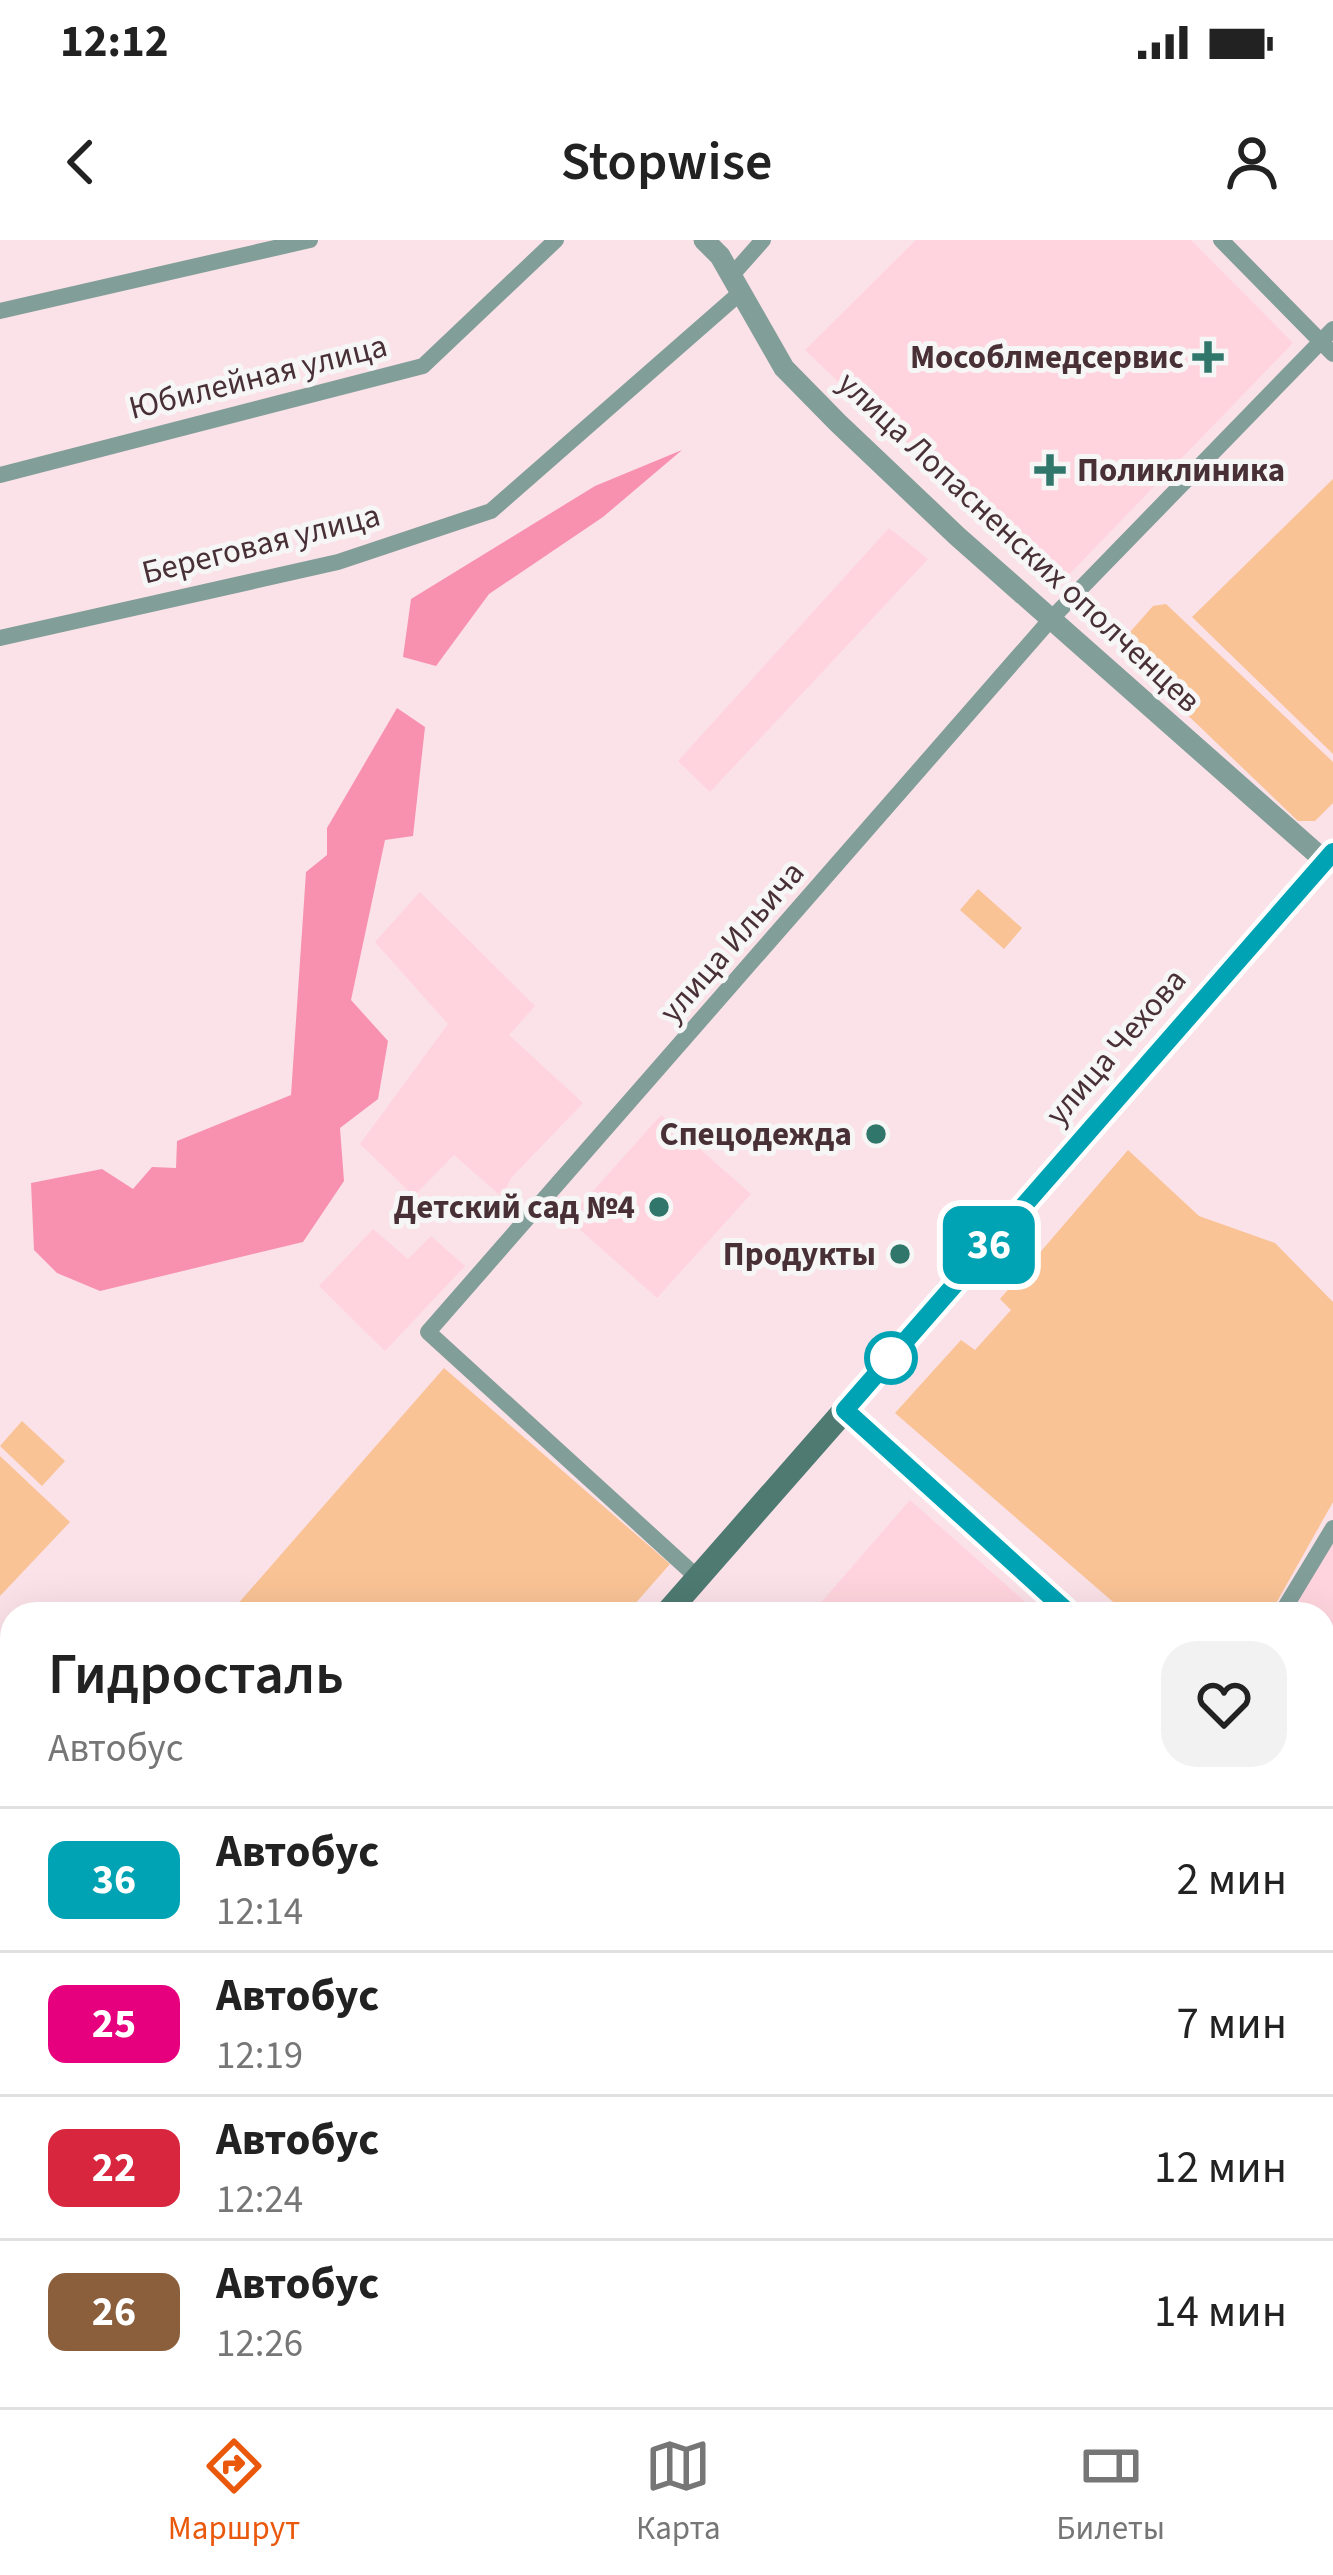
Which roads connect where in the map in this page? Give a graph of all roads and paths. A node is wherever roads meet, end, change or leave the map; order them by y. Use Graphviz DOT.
graph roads {
  1 [pos="310,240"];
  2 [pos="556,240"];
  3 [pos="704,240"];
  4 [pos="763,240"];
  5 [pos="1221,240"];
  6 [pos="736,284"];
  7 [pos="0,311"];
  8 [pos="1329,342"];
  9 [pos="0,475"];
  10 [pos="1051,619"];
  11 [pos="0,638"];
  12 [pos="1329,856"];
  13 [pos="845,1410"];
  14 [pos="1333,1528"];
  15 [pos="698,1578"];
  16 [pos="677,1602"];
  17 [pos="1057,1602"];
  18 [pos="1288,1602"];
  1 -- 7 [label="street"];
  2 -- 9 [label="street, Юбилейная улица"];
  3 -- 6 [label="street, улица Лопасненских ополченцев"];
  4 -- 6 [label="street, Береговая улица"];
  5 -- 8 [label="street"];
  6 -- 10 [label="street, улица Лопасненских ополченцев"];
  6 -- 11 [label="street, Береговая улица"];
  8 -- 10 [label="street, улица Ильича"];
  10 -- 12 [label="street, улица Лопасненских ополченцев"];
  10 -- 15 [label="street, улица Ильича"];
  12 -- 13 [label="street, улица Чехова"];
  13 -- 15 [label="main road, улица Чехова"];
  13 -- 17 [label="main road"];
  14 -- 18 [label="street"];
  15 -- 16 [label="main road, улица Чехова"];
}
